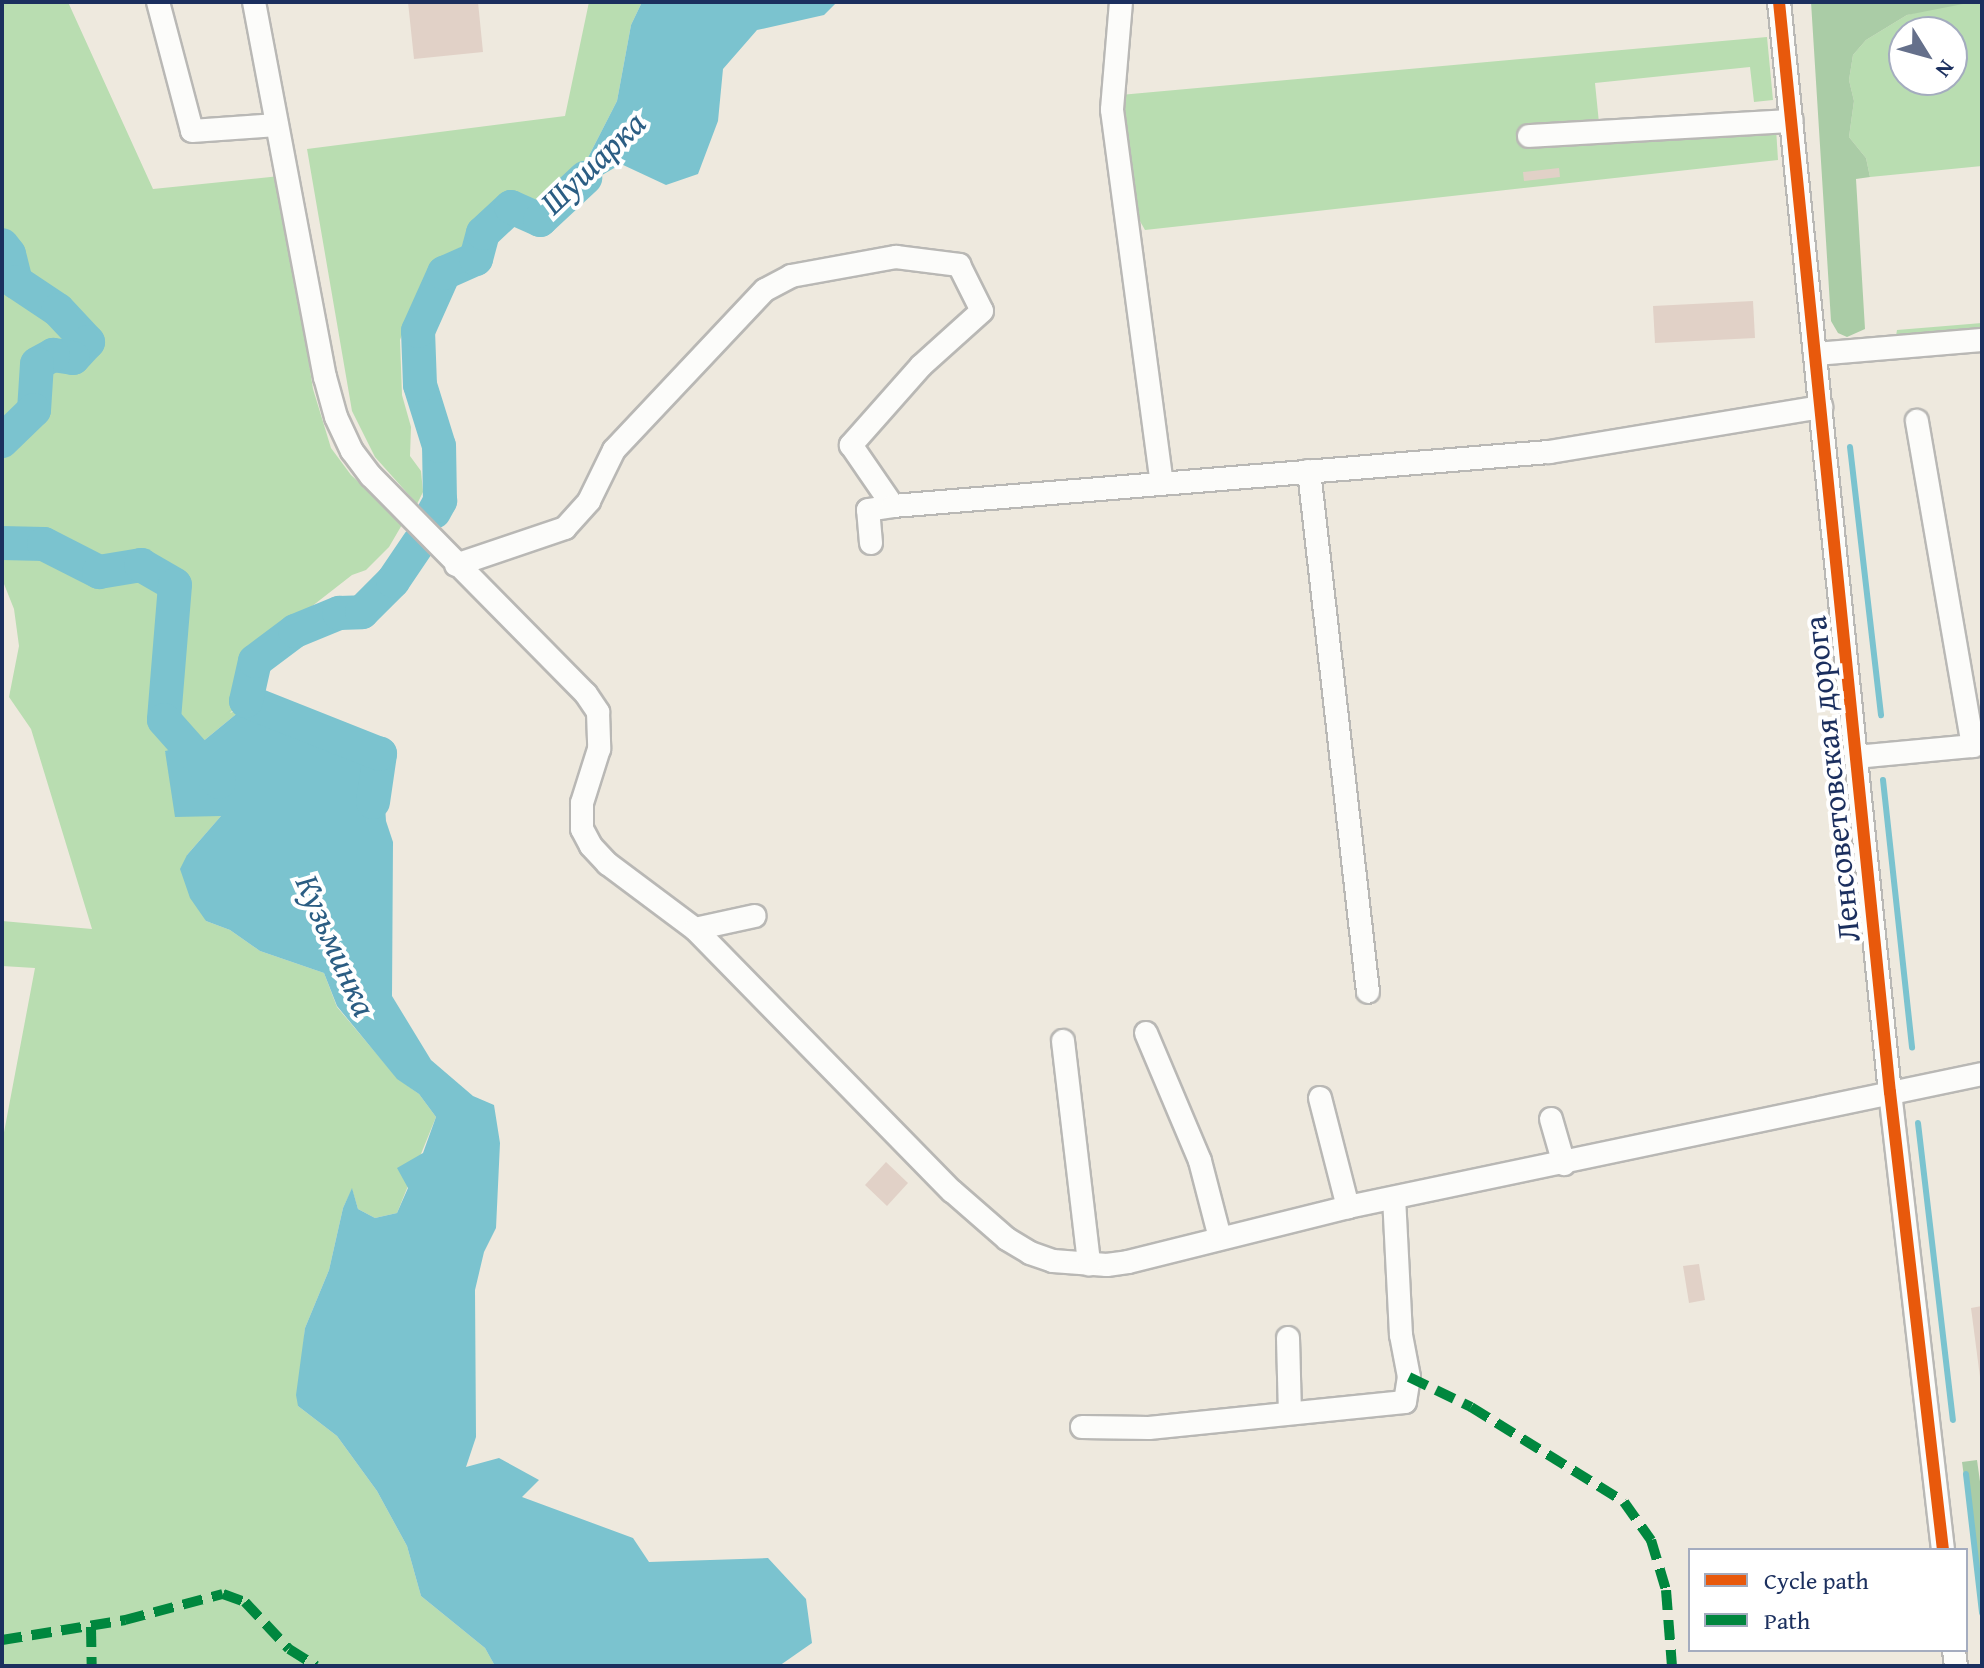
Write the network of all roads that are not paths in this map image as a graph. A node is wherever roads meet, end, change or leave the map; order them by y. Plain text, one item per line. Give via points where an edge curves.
1 (158, 2) edge
2 (254, 2) edge
3 (1121, 2) edge
4 (1779, 2) edge
5 (1792, 121) junction
6 (277, 125) junction
7 (1529, 136) dead end
8 (1982, 340) edge
9 (1815, 354) junction
10 (1821, 407) junction
11 (1917, 421) dead end
12 (1309, 471) junction
13 (1162, 483) junction
14 (893, 506) junction
15 (871, 543) dead end
16 (456, 565) junction
17 (1856, 757) junction
18 (755, 916) dead end
19 (695, 929) junction
20 (1368, 992) dead end
21 (1146, 1033) dead end
22 (1063, 1041) dead end
23 (1982, 1074) edge
24 (1890, 1092) junction
25 (1320, 1098) dead end
26 (1551, 1119) dead end
27 (1564, 1164) junction
28 (1394, 1199) junction
29 (1348, 1207) junction
30 (1220, 1238) junction
31 (1089, 1264) junction
32 (1288, 1338) dead end
33 (1290, 1412) junction
34 (1082, 1427) dead end
35 (1943, 1548) edge

1 - 6 street via 192,131
2 - 6 street
3 - 13 street via 1112,110
4 - 5 street, Ленсоветовская дорога
5 - 7 street
5 - 9 street, Ленсоветовская дорога
6 - 16 street via 336,417 371,476
8 - 9 street
9 - 10 street, Ленсоветовская дорога
10 - 12 street via 1549,452
10 - 17 street, Ленсоветовская дорога
11 - 17 street via 1973,746
12 - 13 street
12 - 20 street
13 - 14 street
14 - 15 street via 868,510
14 - 16 street via 851,445 921,366 982,311 959,265 896,257 791,276 765,290 614,450 589,501 565,528
16 - 19 street via 598,712 599,749 582,803 582,829 591,846
17 - 24 street, Ленсоветовская дорога
18 - 19 street
19 - 31 street via 982,1219 1030,1253
21 - 30 street via 1200,1161
22 - 31 street
23 - 24 street
24 - 27 street
24 - 35 street, Ленсоветовская дорога
25 - 29 street
26 - 27 street
27 - 28 street
28 - 29 street
28 - 33 street via 1401,1335 1409,1377 1405,1402
29 - 30 street
30 - 31 street via 1128,1262
32 - 33 street
33 - 34 street via 1149,1428

